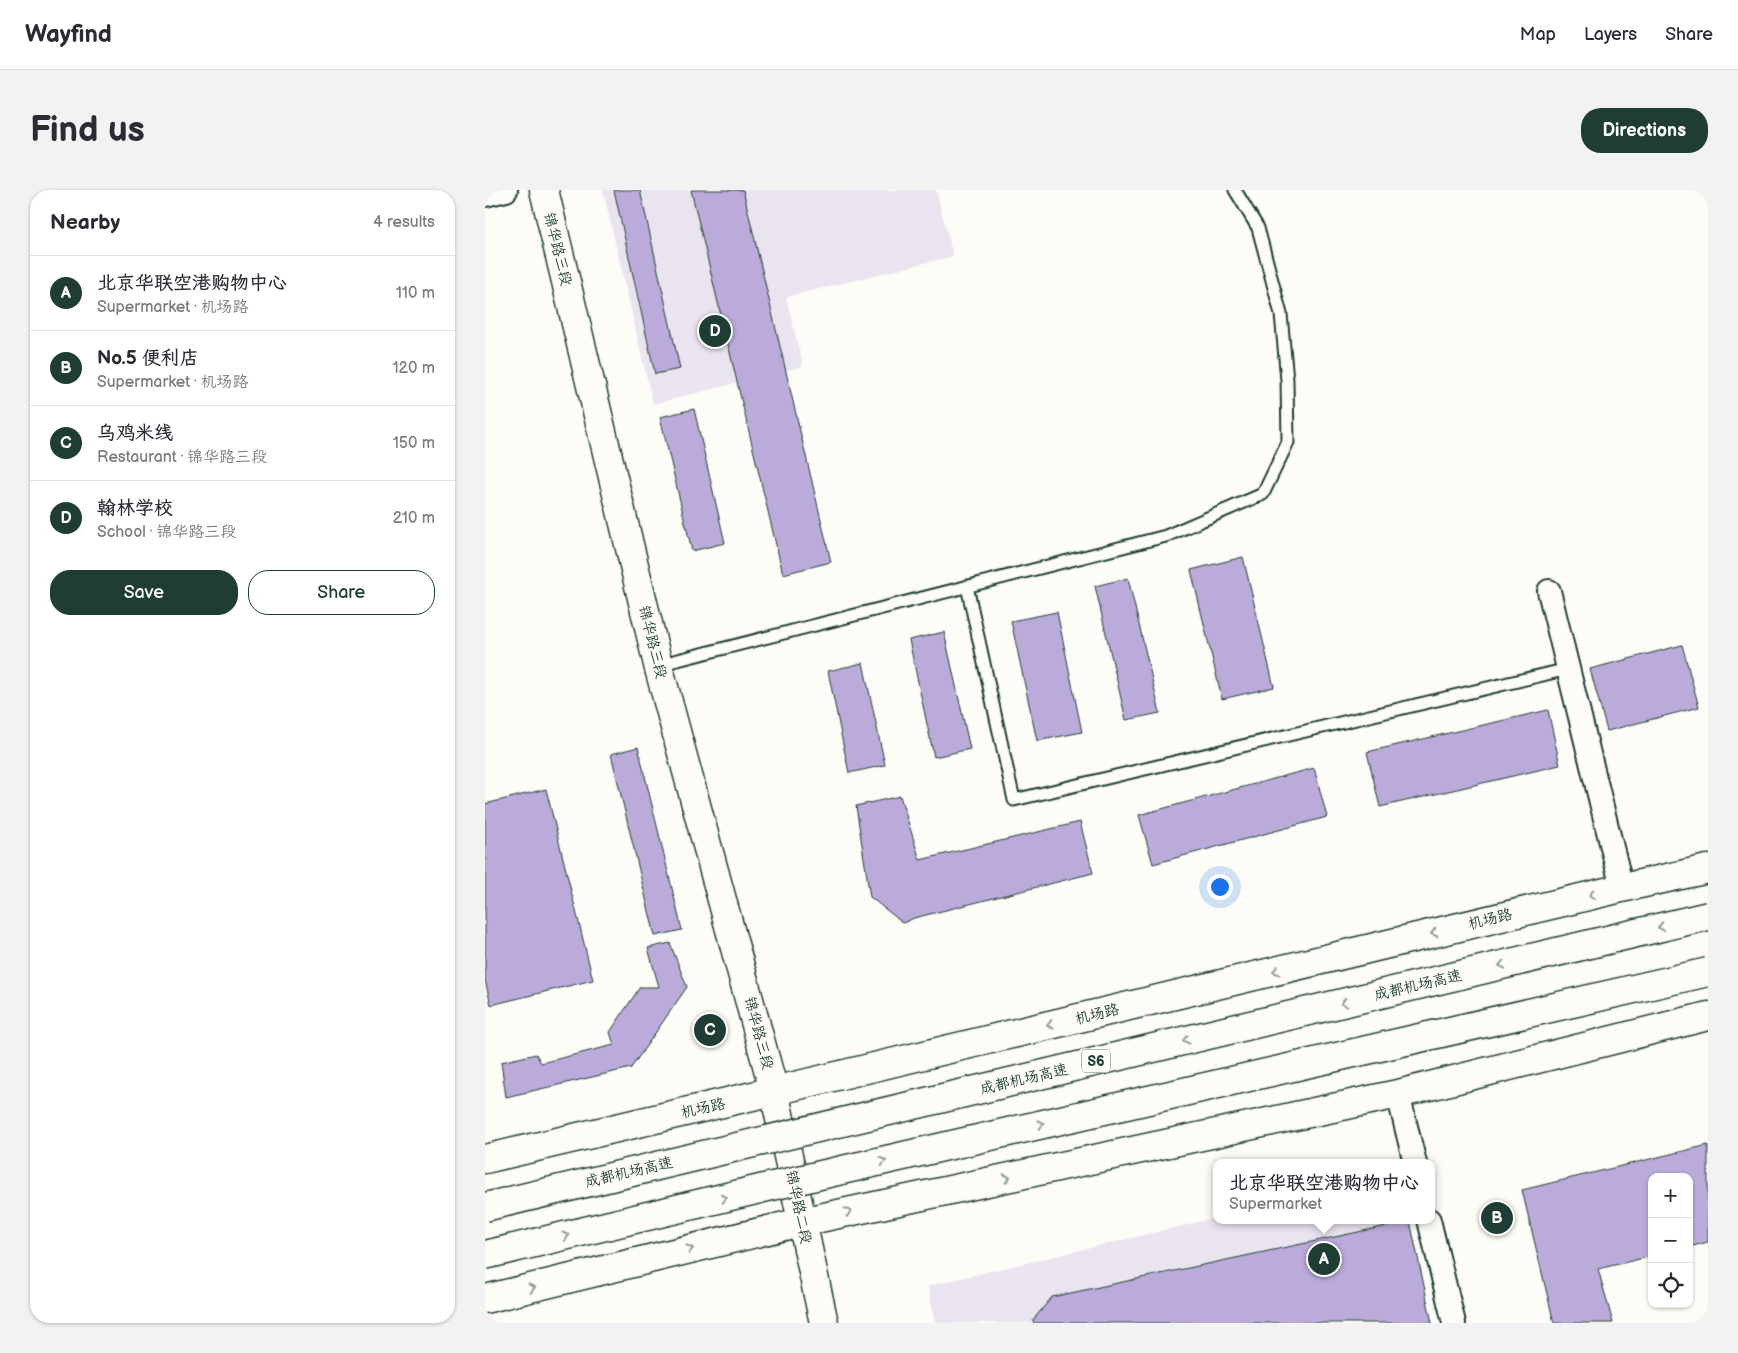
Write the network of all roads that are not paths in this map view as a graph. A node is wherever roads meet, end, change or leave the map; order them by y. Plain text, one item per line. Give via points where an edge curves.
1 (506, 190) edge
2 (544, 190) edge
3 (1235, 190) edge
4 (485, 195) edge
5 (967, 586) junction
6 (1549, 591) dead end
7 (658, 665) junction
8 (1568, 669) junction
9 (1708, 868) edge
10 (1621, 888) junction
11 (1708, 916) edge
12 (1708, 972) edge
13 (1708, 1016) edge
14 (775, 1091) junction
15 (1398, 1094) junction
16 (485, 1159) edge
17 (1414, 1159) edge
18 (485, 1207) edge
19 (801, 1222) junction
20 (1430, 1224) edge
21 (485, 1255) edge
22 (485, 1299) edge
23 (825, 1323) edge
24 (1454, 1323) edge

1 - 4 street
2 - 7 main road, 锦华路三段
3 - 5 lane via 1258,228 1281,314 1288,442 1263,494 1166,536
5 - 7 lane
5 - 8 lane via 1014,800
6 - 8 street
7 - 14 main road, 锦华路三段
8 - 10 street
9 - 10 main road, 机场路
10 -> 14 main road, 机场路
11 -> 18 main road, 成都机场高速 / S6, bridge
21 -> 12 main road, bridge
13 - 15 main road
14 - 16 main road, 机场路
14 - 19 main road, 锦华路二段
15 - 17 street
19 -> 15 main road
22 -> 19 main road
19 - 23 main road, 锦华路二段
20 - 24 street

